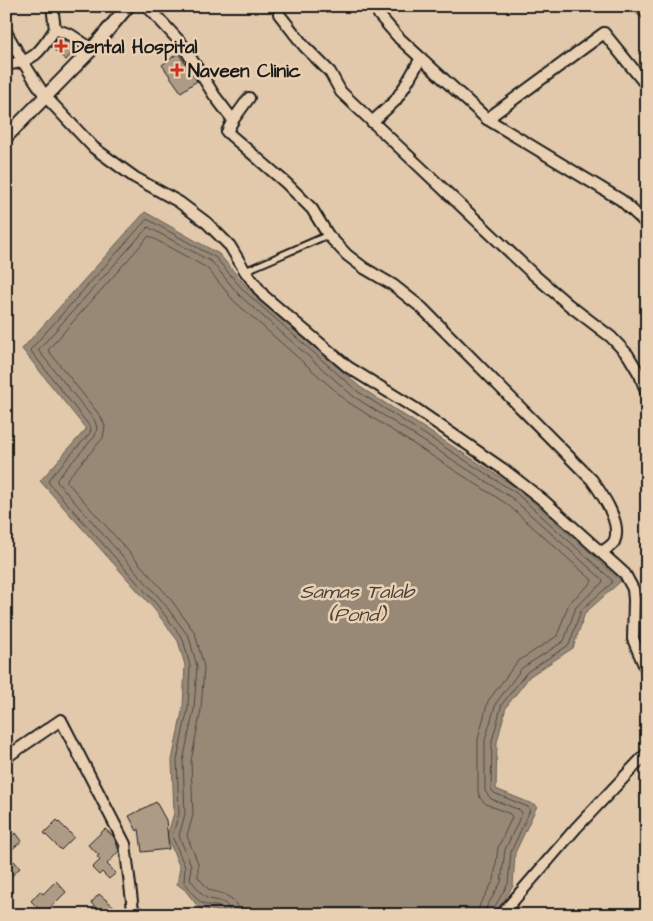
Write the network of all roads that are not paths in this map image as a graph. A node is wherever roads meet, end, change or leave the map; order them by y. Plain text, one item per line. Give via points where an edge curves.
1 (52, 6) edge
2 (128, 6) edge
3 (147, 6) edge
4 (279, 14) dead end
5 (379, 15) dead end
6 (55, 29) junction
7 (6, 32) edge
8 (92, 49) junction
9 (421, 58) junction
10 (23, 62) junction
11 (6, 64) edge
12 (647, 86) edge
13 (45, 96) junction
14 (249, 98) dead end
15 (487, 119) junction
16 (233, 120) junction
17 (372, 122) junction
18 (6, 138) edge
19 (647, 224) edge
20 (328, 235) junction
21 (245, 271) junction
22 (647, 394) edge
23 (602, 552) junction
24 (647, 672) edge
25 (6, 753) edge
26 (647, 753) edge
27 (141, 915) edge
28 (501, 915) edge

1 - 6 street
2 - 8 street
3 - 16 street via 182,44
4 - 17 street via 330,72 341,92
5 - 9 street
6 - 8 street
6 - 10 street via 40,52
7 - 10 street
8 - 13 street
9 - 15 street
9 - 17 street via 395,101
10 - 11 street
10 - 13 street
12 - 15 street via 604,33
13 - 18 street
13 - 21 street via 94,148 134,177 179,202 207,224 230,246
14 - 16 street
15 - 19 street via 621,200
16 - 20 street via 227,132 312,209
17 - 22 street via 533,274 610,337 628,355
20 - 21 lane
20 - 23 street via 347,255 422,308 592,480 606,501 616,534 613,543
21 - 23 street via 264,296 348,367 504,469
23 - 24 street via 625,574 633,588 632,639
25 - 27 street via 8,756 61,720 125,844 133,910
26 - 28 street via 576,828

